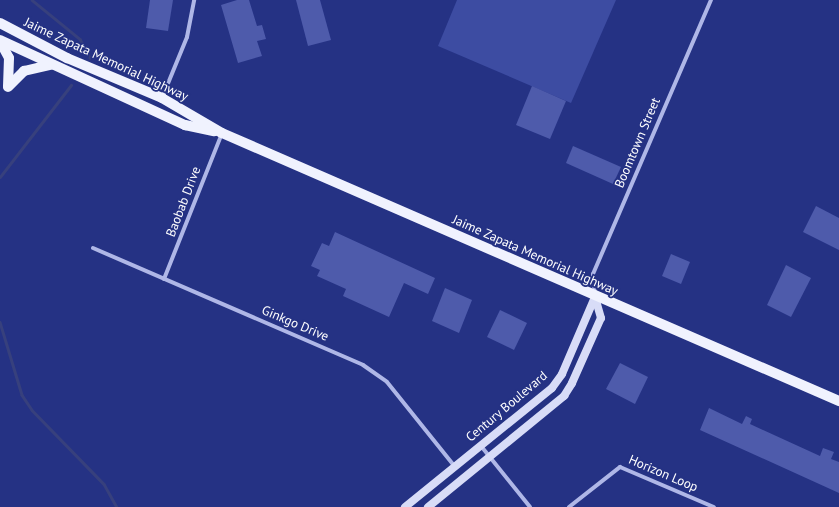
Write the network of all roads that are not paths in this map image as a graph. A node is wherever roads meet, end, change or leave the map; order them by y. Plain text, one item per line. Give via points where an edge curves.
1 (194, 0) edge
2 (711, 0) edge
3 (0, 24) edge
4 (0, 40) edge
5 (51, 65) junction
6 (94, 85) junction
7 (162, 98) junction
8 (222, 133) junction
9 (93, 248) dead end
10 (164, 279) junction
11 (595, 297) junction
12 (839, 401) edge
13 (481, 446) junction
14 (490, 457) junction
15 (455, 467) junction
16 (404, 507) edge
17 (428, 507) edge
18 (530, 507) edge
19 (569, 507) edge
20 (714, 507) edge

1 - 7 street via 187,37
2 - 11 street, Boomtown Street via 593,274
3 - 7 main road, Jaime Zapata Memorial Highway via 67,58
4 - 5 main road, Jaime Zapata Memorial Highway
4 - 5 main road via 9,58 8,87 24,71
5 - 6 main road, Jaime Zapata Memorial Highway
6 - 7 main road via 110,87 147,101
6 - 8 main road, Jaime Zapata Memorial Highway via 185,125
7 - 8 main road, Jaime Zapata Memorial Highway
8 - 10 street, Baobab Drive
8 - 11 main road, Jaime Zapata Memorial Highway
9 - 10 street, Ginkgo Drive
10 - 15 street, Ginkgo Drive via 363,365 387,382
11 - 12 main road, Jaime Zapata Memorial Highway
11 - 13 street, Century Boulevard via 562,374 552,388
11 - 14 street, Century Boulevard via 601,318 572,383 556,404
13 - 14 street
13 - 15 street, Century Boulevard
14 - 17 street, Century Boulevard
14 - 18 street
15 - 16 street, Century Boulevard
19 - 20 street, Horizon Loop via 620,467

